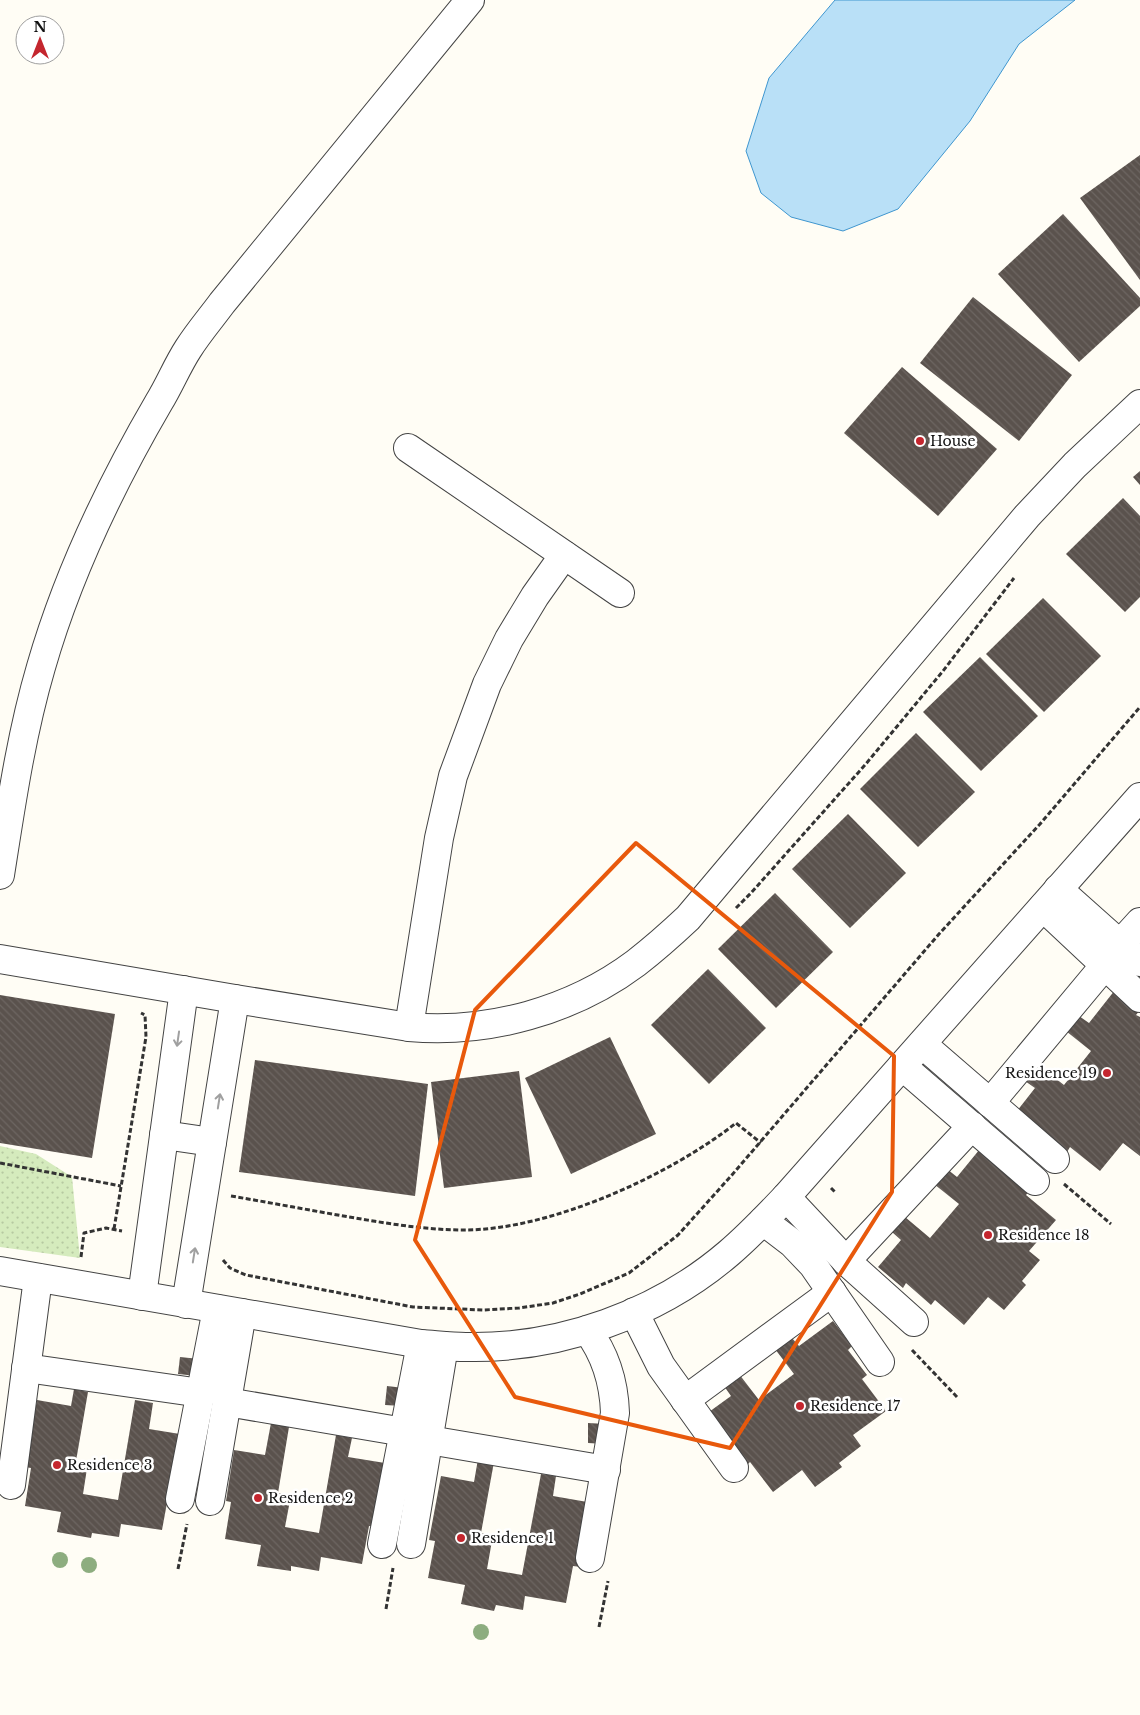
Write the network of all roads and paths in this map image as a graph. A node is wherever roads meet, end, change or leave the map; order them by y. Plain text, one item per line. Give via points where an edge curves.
1 (470, 0) edge
2 (1140, 404) edge
3 (408, 448) dead end
4 (564, 554) junction
5 (1020, 571) dead end
6 (620, 593) dead end
7 (1140, 707) edge
8 (1140, 797) edge
9 (0, 875) edge
10 (1051, 898) junction
11 (730, 914) dead end
12 (1140, 922) edge
13 (1112, 955) junction
14 (0, 958) edge
15 (1140, 962) edge
16 (184, 990) junction
17 (1140, 998) edge
18 (235, 999) junction
19 (138, 1011) dead end
20 (409, 1027) junction
21 (922, 1044) junction
22 (902, 1066) junction
23 (990, 1103) junction
24 (972, 1126) junction
25 (164, 1135) junction
26 (212, 1142) junction
27 (760, 1144) junction
28 (1056, 1159) dead end
29 (0, 1162) edge
30 (1035, 1181) dead end
31 (121, 1186) junction
32 (223, 1194) dead end
33 (786, 1197) junction
34 (763, 1221) junction
35 (114, 1229) junction
36 (130, 1233) dead end
37 (219, 1254) dead end
38 (80, 1258) dead end
39 (846, 1261) junction
40 (0, 1271) edge
41 (38, 1278) junction
42 (832, 1292) junction
43 (142, 1296) junction
44 (186, 1304) junction
45 (229, 1311) junction
46 (634, 1312) junction
47 (914, 1322) dead end
48 (587, 1330) junction
49 (433, 1345) junction
50 (880, 1362) dead end
51 (26, 1368) junction
52 (201, 1394) junction
53 (685, 1400) junction
54 (227, 1402) junction
55 (416, 1436) junction
56 (734, 1468) dead end
57 (606, 1470) junction
58 (11, 1485) dead end
59 (180, 1499) dead end
60 (210, 1502) dead end
61 (382, 1544) dead end
62 (411, 1544) dead end
63 (590, 1558) dead end

1 - 9 street via 222,303 188,349 131,450 80,556 44,658 14,782
2 - 20 street via 1074,465 1028,516 688,918 662,942 606,983 541,1012 472,1027
3 - 4 street
4 - 6 street
4 - 20 street via 509,639 487,684 452,776 438,838
5 - 11 path via 865,765
7 - 27 path via 1040,824 939,934
8 - 10 street
10 - 13 street
10 - 21 street
12 - 13 street
13 - 15 street
13 - 17 street
13 - 23 street
14 - 16 street
16 - 18 street
16 -> 25 street
18 - 20 street
26 -> 18 street
19 - 31 path via 145,1015 146,1037
21 - 22 street
21 - 23 street
22 - 24 street
22 - 33 street
23 - 28 street
24 - 30 street
24 - 39 street
25 - 26 street
25 - 43 street
44 -> 26 street
27 - 32 path via 736,1122 675,1163 576,1208 524,1224 466,1230 411,1228
27 - 37 path via 678,1235 629,1273 552,1303 484,1310 413,1307 246,1275 230,1268
29 - 31 path
31 - 35 path
33 - 34 street
33 - 39 street
34 - 42 street via 803,1253
34 - 46 street via 699,1276
35 - 36 path
35 - 38 path via 84,1233
39 - 47 street
40 - 41 street
41 - 43 street
41 - 51 street
42 - 50 street
42 - 53 street
43 - 44 street
44 - 45 street
45 - 49 street
45 - 52 street
45 - 54 street
46 - 48 street
46 - 53 street via 651,1348
48 - 49 street via 547,1340 499,1346
48 - 57 street via 602,1353 612,1381 613,1430
49 - 55 street
51 - 52 street
51 - 58 street
52 - 59 street
53 - 56 street
54 - 55 street
54 - 60 street
55 - 57 street
55 - 61 street
55 - 62 street
57 - 63 street

